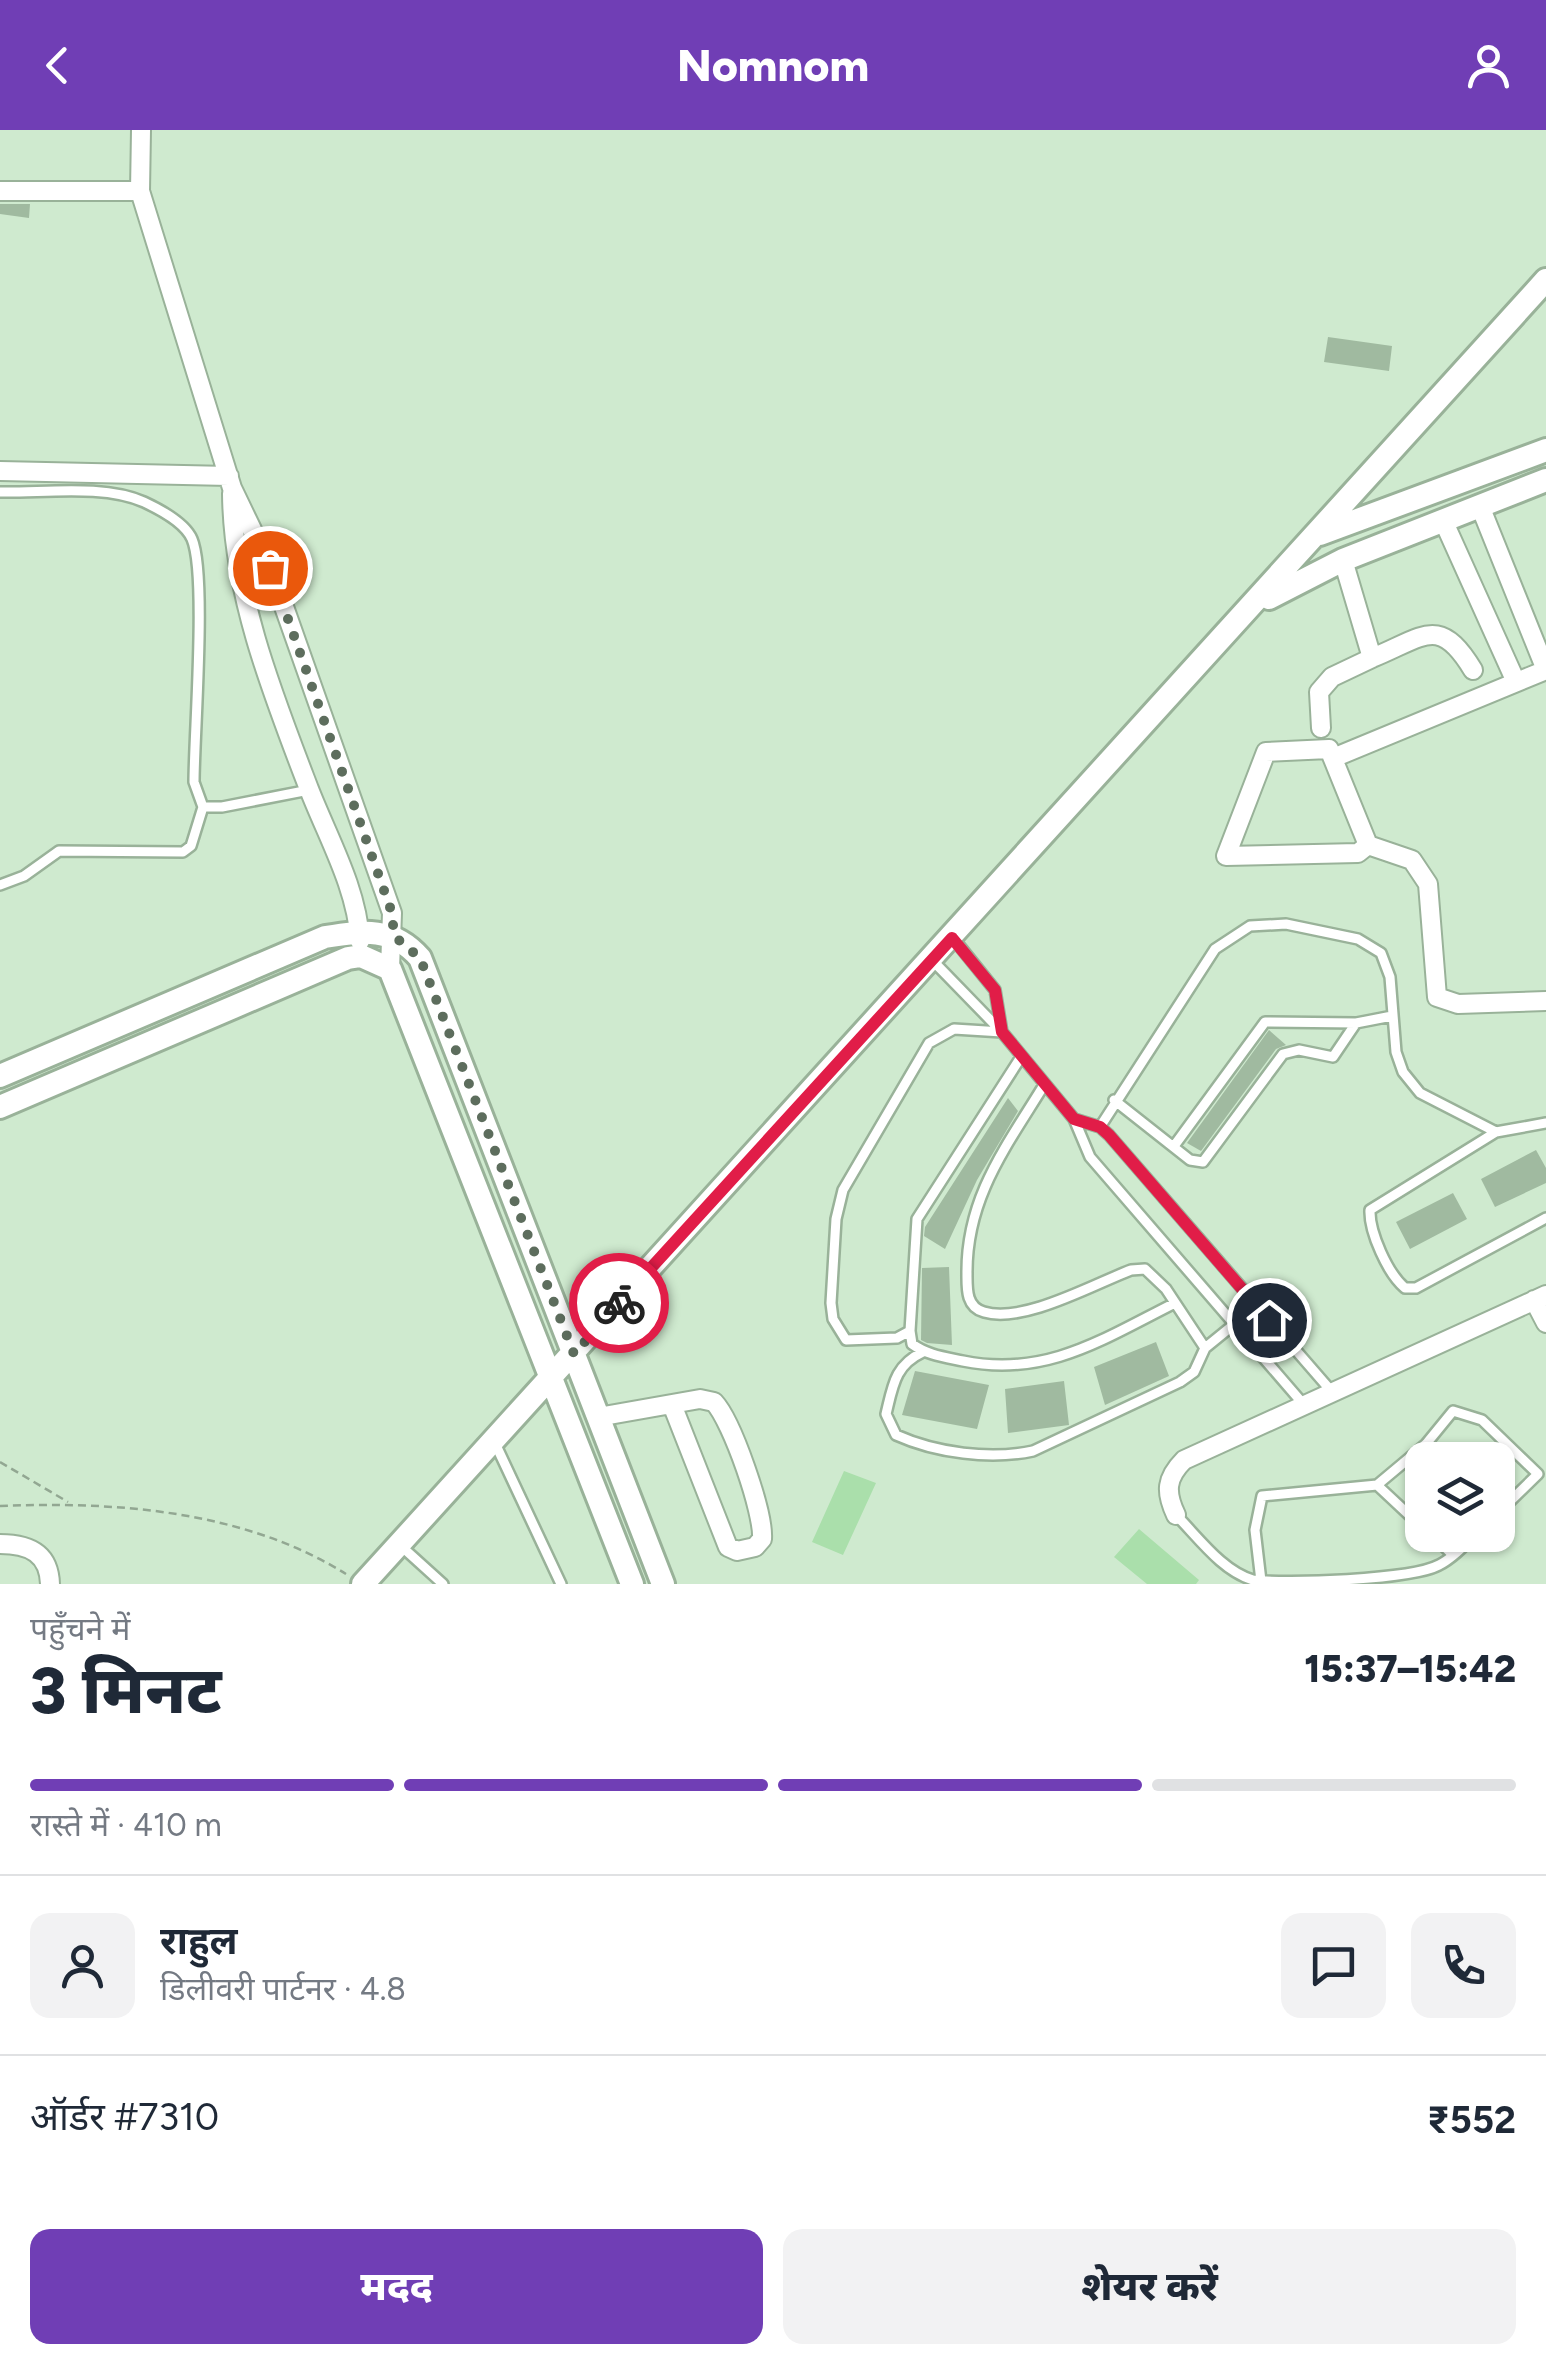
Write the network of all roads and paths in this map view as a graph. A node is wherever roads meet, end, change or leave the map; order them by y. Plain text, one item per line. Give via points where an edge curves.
1 (141, 130) edge
2 (140, 191) junction
3 (0, 192) edge
4 (1546, 280) edge
5 (1546, 450) edge
6 (0, 471) edge
7 (1546, 480) edge
8 (230, 482) junction
9 (0, 492) edge
10 (1480, 506) junction
11 (1443, 520) junction
12 (1317, 535) junction
13 (1343, 560) junction
14 (1252, 607) junction
15 (294, 636) junction
16 (260, 647) junction
17 (1372, 658) junction
18 (1472, 670) dead end
19 (1546, 670) edge
20 (1516, 682) junction
21 (1321, 728) dead end
22 (328, 736) junction
23 (295, 750) junction
24 (1333, 758) junction
25 (309, 790) junction
26 (204, 806) junction
27 (356, 820) junction
28 (325, 828) junction
29 (1368, 845) junction
30 (0, 886) edge
31 (360, 931) junction
32 (394, 936) junction
33 (952, 938) junction
34 (361, 956) junction
35 (933, 961) junction
36 (390, 969) junction
37 (1546, 1001) edge
38 (1392, 1016) junction
39 (1356, 1022) junction
40 (1002, 1032) junction
41 (1022, 1056) junction
42 (0, 1076) edge
43 (1044, 1085) junction
44 (1114, 1100) junction
45 (0, 1107) edge
46 (1074, 1119) junction
47 (1546, 1123) edge
48 (1100, 1127) junction
49 (1496, 1132) junction
50 (1174, 1146) junction
51 (1546, 1218) edge
52 (1540, 1298) edge
53 (1175, 1303) junction
54 (1256, 1304) junction
55 (1237, 1322) junction
56 (1546, 1323) edge
57 (910, 1331) junction
58 (1205, 1348) junction
59 (923, 1352) junction
60 (574, 1354) junction
61 (552, 1378) junction
62 (1333, 1393) junction
63 (673, 1407) junction
64 (1307, 1408) junction
65 (598, 1417) junction
66 (494, 1441) junction
67 (1428, 1442) edge
68 (1505, 1442) edge
69 (1515, 1452) edge
70 (0, 1462) edge
71 (1405, 1462) edge
72 (1377, 1485) junction
73 (1515, 1496) edge
74 (69, 1503) junction
75 (0, 1506) edge
76 (1405, 1511) edge
77 (1176, 1515) joint
78 (0, 1544) edge
79 (399, 1544) junction
80 (1450, 1552) edge
81 (1456, 1552) edge
82 (1453, 1555) junction
83 (1260, 1581) junction
84 (50, 1584) edge
85 (363, 1584) edge
86 (444, 1584) edge
87 (560, 1584) edge
88 (632, 1584) edge
89 (662, 1584) edge

1 - 2 street
2 - 3 street
2 - 8 street
4 - 12 street
5 - 12 street
6 - 8 street
7 - 10 street
8 - 15 street
8 - 16 street via 236,572
9 - 26 lane via 118,495 144,502 192,538 194,782
10 - 11 street
10 - 19 street
11 - 13 street
11 - 20 street
12 - 14 street
13 - 14 street
13 - 17 street
14 - 33 street
15 - 16 street
15 - 22 street
16 - 23 street
17 - 18 street via 1444,635 1455,640
17 - 21 street via 1332,677 1319,692
19 - 20 street
20 - 24 street
22 - 23 street
22 - 27 street
23 - 25 street
24 - 29 street
24 - 29 street via 1328,749 1266,752 1226,856 1358,853
25 - 26 lane
25 - 28 street
26 - 30 lane via 184,852 59,851
27 - 28 street
27 - 32 street via 392,913
28 - 31 street
29 - 37 street via 1412,860 1428,884 1437,996 1458,1004
31 - 32 street
31 - 34 street
31 - 42 street via 325,937
32 - 36 street
32 - 60 street via 420,958
33 - 35 street
33 - 40 lane via 995,990
34 - 36 street
34 - 45 street
35 - 40 lane
35 - 60 street
36 - 61 street
38 - 39 lane
38 - 44 lane via 1382,953 1358,939 1286,924 1250,926 1215,949
38 - 49 lane via 1403,1072 1420,1093
39 - 50 lane via 1266,1022
39 - 50 lane via 1333,1057 1283,1054 1203,1162
40 - 41 lane
40 - 57 lane via 954,1028 929,1043 843,1190 832,1303 838,1332 846,1340 897,1338
41 - 43 lane
41 - 57 lane via 917,1220
43 - 46 lane
43 - 53 lane via 994,1166 968,1226 973,1305 1015,1312 1145,1269
44 - 48 lane
44 - 50 lane
46 - 48 lane
46 - 55 lane via 1090,1157
47 - 49 lane
48 - 54 lane
49 - 51 lane via 1370,1210 1396,1281 1405,1288 1428,1283
52 - 56 street
52 - 62 street
53 - 58 lane
53 - 59 lane via 1029,1366 990,1366
54 - 55 street
54 - 62 lane
55 - 58 lane
55 - 64 lane
57 - 59 lane via 912,1344
58 - 59 lane via 1194,1372 1180,1382 1032,1451 988,1456 908,1441 888,1425 896,1372
60 - 61 street
60 - 65 street
61 - 66 street
61 - 88 street
62 - 64 street
63 - 63 street via 700,1399 722,1410 760,1520 762,1540 755,1546 728,1546
63 - 65 street
64 - 77 street via 1184,1460 1171,1474 1167,1496
65 - 89 street
66 - 79 street
66 - 87 lane
67 - 68 lane via 1453,1410 1482,1420
69 - 73 lane via 1538,1474
70 - 74 path
71 - 72 lane
72 - 76 lane
72 - 83 lane via 1262,1496 1255,1530
74 - 75 path
74 - 85 path via 172,1513 253,1532 306,1549
77 - 83 lane via 1228,1567
78 - 84 street via 44,1556
79 - 85 street
79 - 86 lane
80 - 82 lane
81 - 82 lane
82 - 83 lane via 1410,1575

